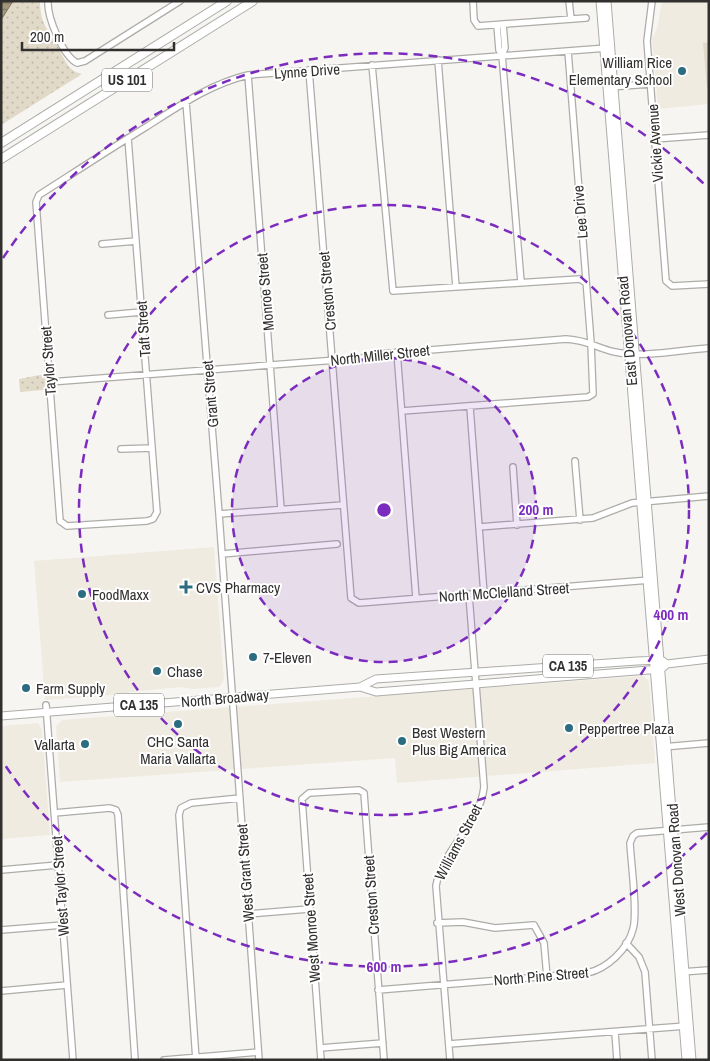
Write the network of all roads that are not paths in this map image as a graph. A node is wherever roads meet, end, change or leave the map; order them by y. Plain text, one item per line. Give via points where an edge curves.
1 (48, 1) edge
2 (180, 1) edge
3 (227, 1) edge
4 (253, 1) edge
5 (473, 1) edge
6 (569, 1) edge
7 (600, 1) edge
8 (607, 1) edge
9 (652, 1) edge
10 (586, 18) dead end
11 (571, 19) junction
12 (500, 24) junction
13 (608, 48) junction
14 (568, 51) junction
15 (502, 55) junction
16 (438, 60) junction
17 (372, 65) junction
18 (309, 70) junction
19 (248, 75) junction
20 (650, 84) junction
21 (611, 87) junction
22 (186, 102) junction
23 (709, 135) edge
24 (128, 138) junction
25 (654, 139) junction
26 (1, 143) edge
27 (1, 159) edge
28 (37, 198) joint
29 (136, 241) junction
30 (102, 244) dead end
31 (520, 282) junction
32 (586, 283) junction
33 (709, 284) edge
34 (456, 288) junction
35 (141, 312) junction
36 (108, 315) dead end
37 (591, 343) junction
38 (709, 348) edge
39 (397, 352) junction
40 (633, 353) junction
41 (333, 361) junction
42 (271, 365) junction
43 (208, 369) junction
44 (146, 374) junction
45 (50, 382) junction
46 (470, 407) junction
47 (402, 411) junction
48 (152, 448) junction
49 (121, 449) dead end
50 (575, 461) dead end
51 (513, 467) dead end
52 (709, 496) edge
53 (644, 502) junction
54 (344, 505) junction
55 (281, 509) junction
56 (220, 514) junction
57 (153, 519) joint
58 (580, 520) junction
59 (517, 525) junction
60 (479, 527) junction
61 (337, 544) dead end
62 (222, 554) junction
63 (651, 580) junction
64 (484, 594) junction
65 (469, 595) junction
66 (416, 598) junction
67 (354, 601) joint
68 (709, 659) edge
69 (659, 664) junction
70 (475, 672) junction
71 (476, 683) junction
72 (231, 686) joint
73 (360, 687) junction
74 (232, 698) junction
75 (46, 708) junction
76 (1, 716) edge
77 (709, 743) edge
78 (664, 747) junction
79 (362, 791) joint
80 (240, 798) junction
81 (54, 813) junction
82 (709, 827) edge
83 (671, 830) junction
84 (58, 865) junction
85 (1, 870) edge
86 (309, 909) junction
87 (248, 914) junction
88 (437, 923) junction
89 (63, 925) junction
90 (1, 930) edge
91 (626, 943) junction
92 (709, 970) edge
93 (682, 972) junction
94 (547, 976) junction
95 (67, 985) junction
96 (443, 985) junction
97 (378, 990) junction
98 (1, 991) edge
99 (686, 1026) junction
100 (649, 1029) junction
101 (615, 1032) junction
102 (383, 1043) junction
103 (449, 1044) junction
104 (320, 1048) junction
105 (258, 1052) junction
106 (196, 1058) edge
107 (73, 1060) edge
108 (135, 1060) edge
109 (164, 1060) edge
110 (259, 1060) edge
111 (321, 1060) edge
112 (384, 1060) edge
113 (450, 1060) edge
114 (617, 1060) edge
115 (652, 1060) edge
116 (686, 1060) edge
117 (692, 1060) edge

1 - 2 street via 52,25 66,50 78,63
3 - 26 highway, US 101
4 - 27 highway, US 101
5 - 12 street via 476,24
6 - 11 street
7 - 13 main road, East Donovan Road
8 - 13 main road, East Donovan Road
9 - 20 street, Vickie Avenue via 647,40
10 - 11 street
11 - 12 street
12 - 15 street via 499,50
13 - 14 street, Lynne Drive
13 - 21 main road, East Donovan Road
14 - 15 street, Lynne Drive
14 - 32 street, Lee Drive
15 - 16 street, Lynne Drive
15 - 31 street
16 - 17 street, Lynne Drive
16 - 34 street
17 - 18 street, Lynne Drive
17 - 34 street via 393,291
18 - 19 street, Lynne Drive
18 - 41 street, Creston Street
19 - 22 street, Lynne Drive via 213,86
19 - 42 street, Monroe Street
20 - 21 street
20 - 25 street, Vickie Avenue
21 - 40 main road, East Donovan Road
22 - 24 street, Lynne Drive
22 - 43 street, Grant Street
23 - 25 street
24 - 28 street, Lynne Drive
24 - 29 street, Taft Street
25 - 33 street, Vickie Avenue via 668,284
28 - 45 street, Taylor Street
29 - 30 street
29 - 35 street, Taft Street
31 - 32 street via 580,279
31 - 34 street
32 - 37 street, Lee Drive
35 - 36 street
35 - 44 street, Taft Street
37 - 39 street, North Miller Street via 566,339
37 - 40 street, North Miller Street via 614,352
37 - 46 street, Lee Drive via 593,394 588,397
38 - 40 street, North Miller Street
39 - 41 street, North Miller Street
39 - 47 street
40 - 53 main road, East Donovan Road
41 - 42 street, North Miller Street
41 - 54 street, Creston Street
42 - 43 street, North Miller Street
42 - 55 street, Monroe Street
43 - 44 street, North Miller Street
43 - 56 street, Grant Street
44 - 45 street, North Miller Street
44 - 48 street, Taft Street
45 - 57 street, Taylor Street via 62,524
46 - 47 street
46 - 60 street
47 - 66 street
48 - 49 street
48 - 57 street, Taft Street via 157,512
50 - 58 street
51 - 59 street
52 - 53 street
53 - 58 street via 632,502
53 - 63 main road, East Donovan Road
54 - 55 street
54 - 67 street, Creston Street via 350,596
55 - 56 street
56 - 62 street, Grant Street
58 - 59 street
59 - 60 street
60 - 64 street
61 - 62 street
62 - 72 street, Grant Street
63 - 64 street, North McClelland Street
63 - 69 main road, East Donovan Road
64 - 65 street, North McClelland Street
65 - 66 street, North McClelland Street
65 - 70 street, Williams Street
66 - 67 street, North McClelland Street
68 - 69 main road, North Broadway / CA 135
69 - 70 main road, North Broadway / CA 135
69 - 71 main road, North Broadway / CA 135
69 - 78 main road, West Donovan Road
70 - 71 street, Williams Street
70 - 73 main road, North Broadway / CA 135 via 376,679
71 - 73 main road, North Broadway / CA 135 via 376,692
71 - 88 street, Williams Street via 483,791 476,812 437,877
72 - 74 street, West Grant Street
73 - 74 main road, North Broadway / CA 135
74 - 75 main road, North Broadway / CA 135
74 - 80 street, West Grant Street
75 - 76 main road, North Broadway / CA 135
75 - 81 street, West Taylor Street
77 - 78 street
78 - 83 main road, West Donovan Road
79 - 86 street, West Monroe Street via 308,793 303,796
79 - 97 street, Creston Street
80 - 87 street, West Grant Street
80 - 106 street via 191,802 181,808 179,816
81 - 84 street, West Taylor Street
81 - 108 street via 110,808 118,815
82 - 83 street, North Pine Street
83 - 91 street, North Pine Street via 637,833 631,838 635,923
83 - 93 main road, West Donovan Road
84 - 85 street
84 - 89 street, West Taylor Street
86 - 87 street
86 - 104 street, West Monroe Street
87 - 105 street, West Grant Street
88 - 94 street via 463,922 495,928 534,925 544,942
88 - 96 street, Williams Street
89 - 90 street
89 - 95 street, West Taylor Street
91 - 94 street, North Pine Street via 601,969
91 - 100 street via 642,964
92 - 93 street
93 - 99 main road, West Donovan Road
94 - 96 street, North Pine Street
95 - 98 street
95 - 107 street, West Taylor Street
96 - 97 street, North Pine Street
96 - 103 street, Williams Street
97 - 102 street, Creston Street
99 - 100 street
99 - 116 main road, West Donovan Road
99 - 117 main road, West Donovan Road
100 - 101 street
100 - 115 street
101 - 103 street
101 - 114 street
102 - 104 street
102 - 112 street, Creston Street
103 - 113 street, Williams Street
104 - 111 street, West Monroe Street
105 - 106 street
105 - 110 street, West Grant Street
106 - 109 street

